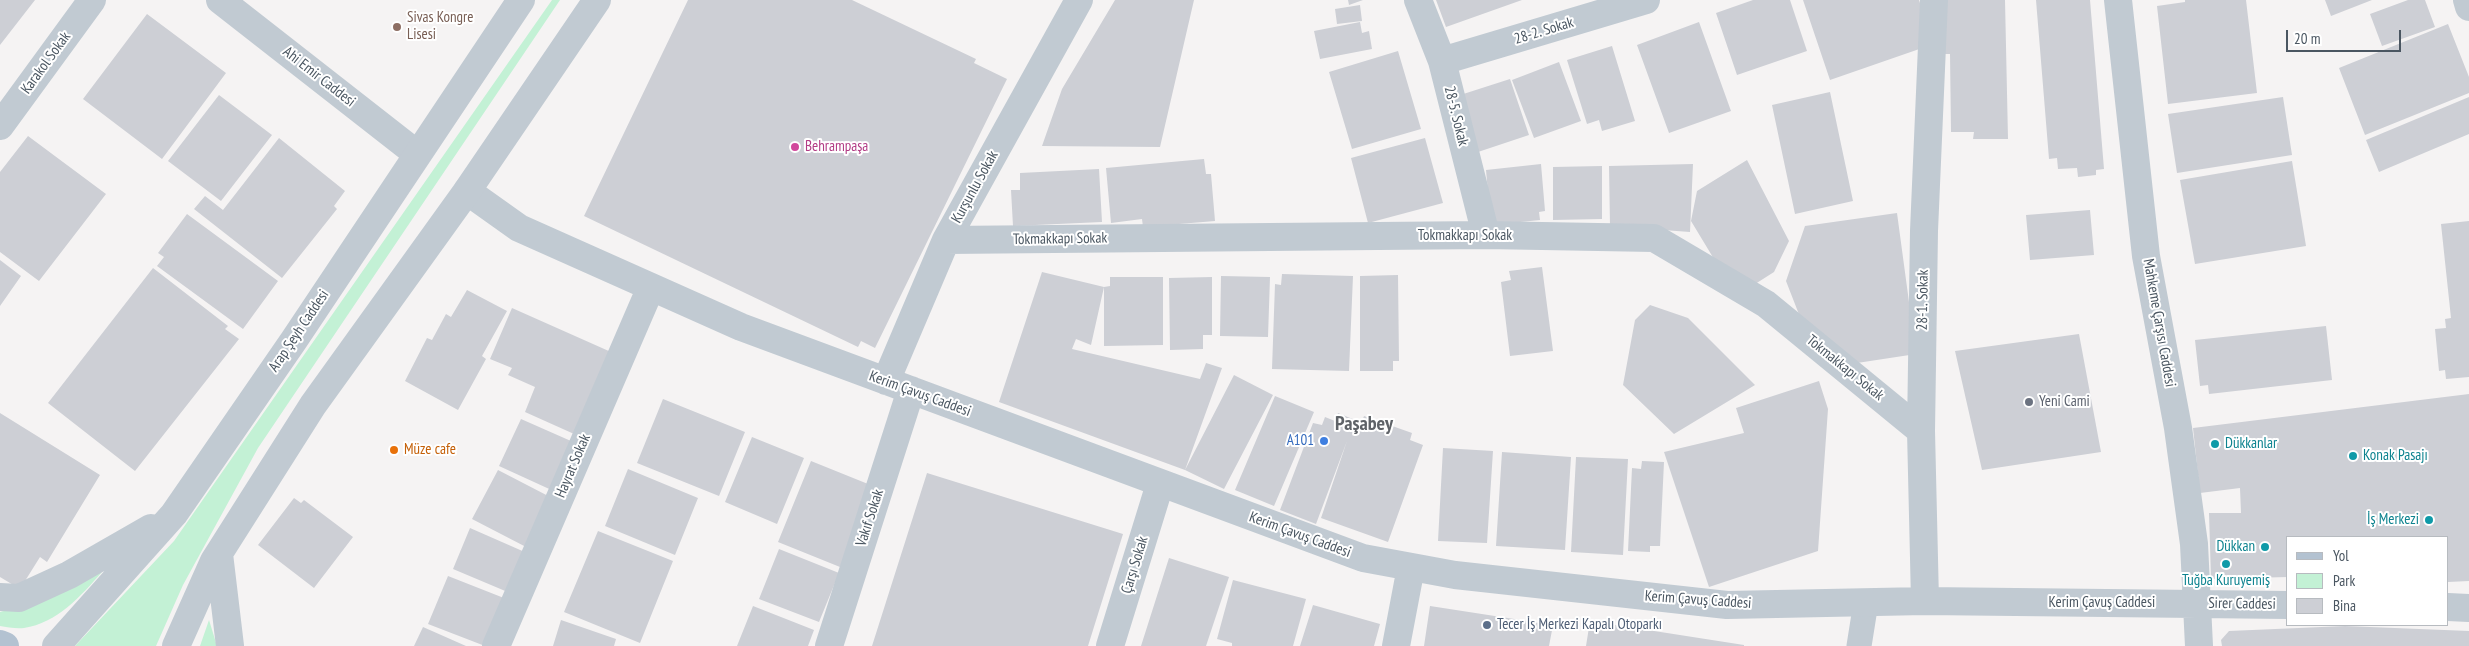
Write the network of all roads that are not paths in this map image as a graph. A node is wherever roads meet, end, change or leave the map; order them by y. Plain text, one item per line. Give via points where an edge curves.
1 (92, 0) edge
2 (220, 0) edge
3 (521, 0) edge
4 (597, 0) edge
5 (1080, 0) edge
6 (1418, 0) edge
7 (1646, 0) edge
8 (1934, 0) edge
9 (2118, 0) edge
10 (2467, 0) edge
11 (2469, 7) edge
12 (1442, 62) junction
13 (0, 126) edge
14 (417, 154) junction
15 (467, 191) junction
16 (1486, 235) junction
17 (946, 240) junction
18 (651, 287) junction
19 (898, 386) junction
20 (1922, 431) junction
21 (1160, 484) junction
22 (174, 514) junction
23 (219, 554) junction
24 (1411, 567) junction
25 (0, 597) edge
26 (1925, 601) junction
27 (1866, 602) junction
28 (2196, 603) junction
29 (2286, 605) edge
30 (2449, 607) edge
31 (2469, 608) edge
32 (0, 644) edge
33 (5, 646) edge
34 (56, 646) edge
35 (176, 646) edge
36 (230, 646) edge
37 (496, 646) edge
38 (829, 646) edge
39 (1110, 646) edge
40 (1396, 646) edge
41 (1859, 646) edge
42 (2199, 646) edge

1 - 13 street, Karakol Sokak
2 - 14 street, Ahi Emir Caddesi
3 - 14 street, Arap Şeyh Caddesi
4 - 15 street
5 - 17 street, Kurşunlu Sokak
6 - 12 street, 28-5. Sokak
7 - 12 street, 28-2. Sokak
8 - 20 street, 28-1. Sokak via 1924,231
9 - 28 street, Mahkeme Çarşısı Caddesi via 2146,256 2178,428 2194,544
10 - 11 street
12 - 16 street, 28-5. Sokak
14 - 22 street, Arap Şeyh Caddesi
15 - 18 street, Kerim Çavuş Caddesi via 519,228
15 - 23 street via 313,405
16 - 17 street, Tokmakkapı Sokak
16 - 20 street, Tokmakkapı Sokak via 1654,238 1766,304
17 - 19 street, Kurşunlu Sokak
18 - 19 street, Kerim Çavuş Caddesi via 741,327
18 - 37 street, Hayrat Sokak
19 - 21 street, Kerim Çavuş Caddesi
19 - 38 street, Vakıf Sokak
20 - 26 street, 28-1. Sokak
21 - 24 street, Kerim Çavuş Caddesi via 1363,558
21 - 39 street, Çarşı Sokak
22 - 25 street via 69,575 19,598
22 - 34 street, Arap Şeyh Caddesi
23 - 35 street
23 - 36 street
24 - 27 street, Kerim Çavuş Caddesi via 1455,575 1727,605
24 - 40 street
26 - 27 street, Kerim Çavuş Caddesi
26 - 28 street, Kerim Çavuş Caddesi
27 - 41 street
28 - 29 street, Sirer Caddesi
28 - 42 street, Mahkeme Çarşısı Caddesi
30 - 31 street
32 - 33 main road

